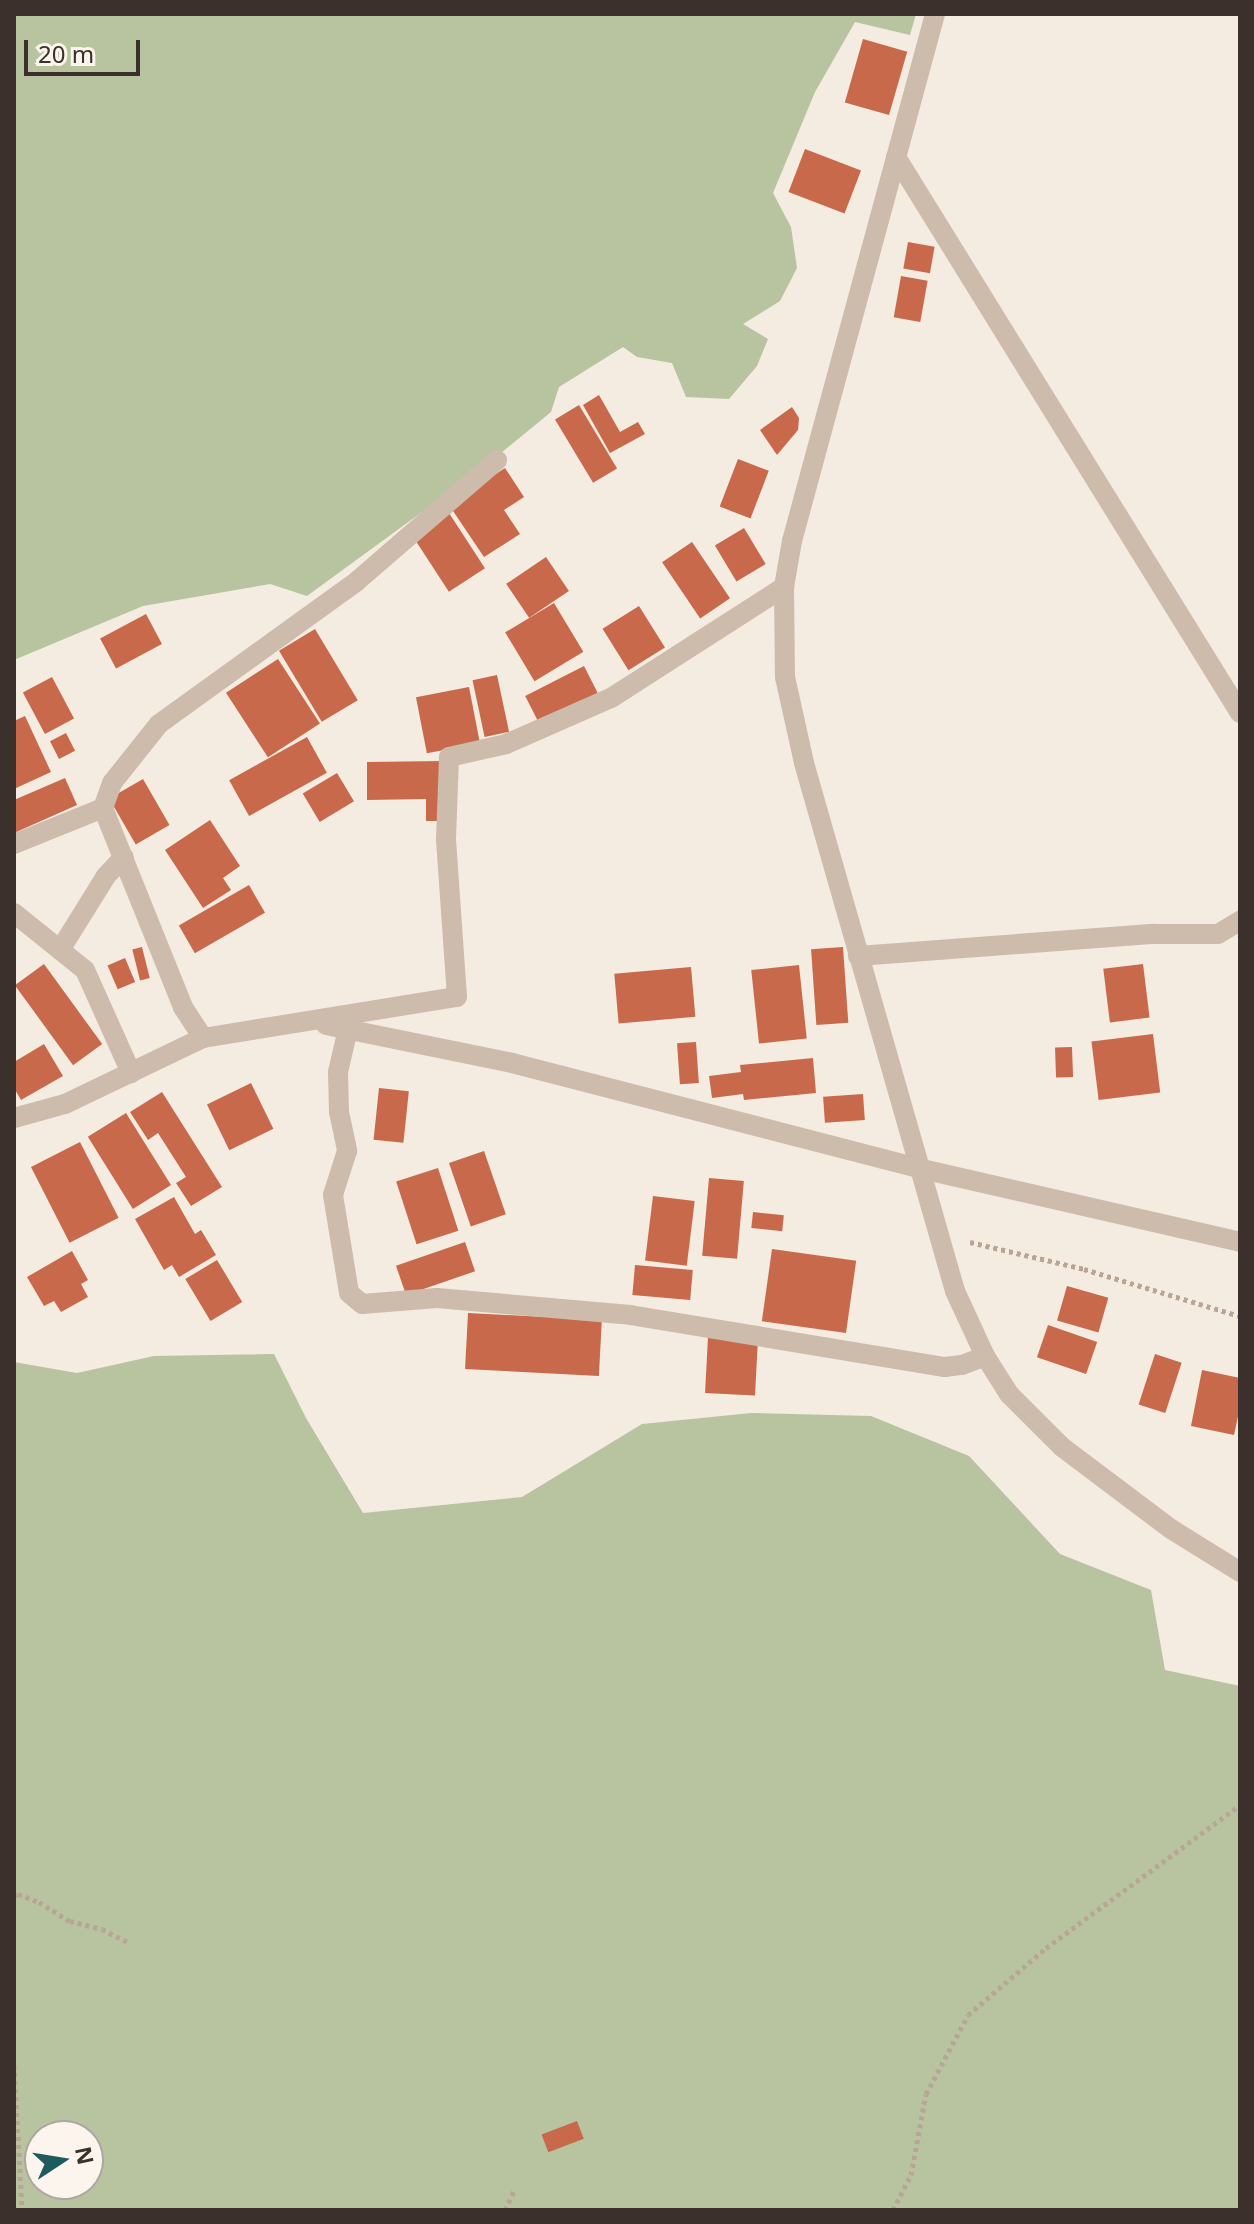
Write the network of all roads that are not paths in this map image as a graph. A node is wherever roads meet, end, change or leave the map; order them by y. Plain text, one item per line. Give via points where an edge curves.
1 (935, 14) edge
2 (896, 157) junction
3 (497, 460) dead end
4 (784, 587) junction
5 (1240, 713) edge
6 (103, 808) junction
7 (14, 844) edge
8 (124, 857) junction
9 (14, 913) edge
10 (1240, 921) edge
11 (60, 950) junction
12 (858, 956) junction
13 (312, 1022) junction
14 (348, 1029) junction
15 (203, 1038) junction
16 (131, 1073) junction
17 (14, 1118) edge
18 (922, 1169) junction
19 (1240, 1242) edge
20 (985, 1356) junction
21 (1240, 1572) edge

1 - 2 street
2 - 4 street
2 - 5 street
3 - 6 street via 357,581 159,724 112,783
4 - 12 street via 785,677
4 - 13 street via 611,698 506,744 449,757 446,839 457,997
6 - 7 street
6 - 8 street
8 - 11 street via 106,876
8 - 15 street via 178,994
9 - 11 street
10 - 12 street via 1218,934
11 - 16 street via 85,970
12 - 18 street
13 - 14 street
13 - 15 street
14 - 18 street via 512,1063
14 - 20 street via 338,1072 347,1151 333,1195 349,1293 362,1304 437,1298 630,1315 945,1367
15 - 16 street
16 - 17 street via 65,1104
18 - 19 street
18 - 20 street via 955,1291
20 - 21 street via 1009,1394 1062,1447 1171,1529

